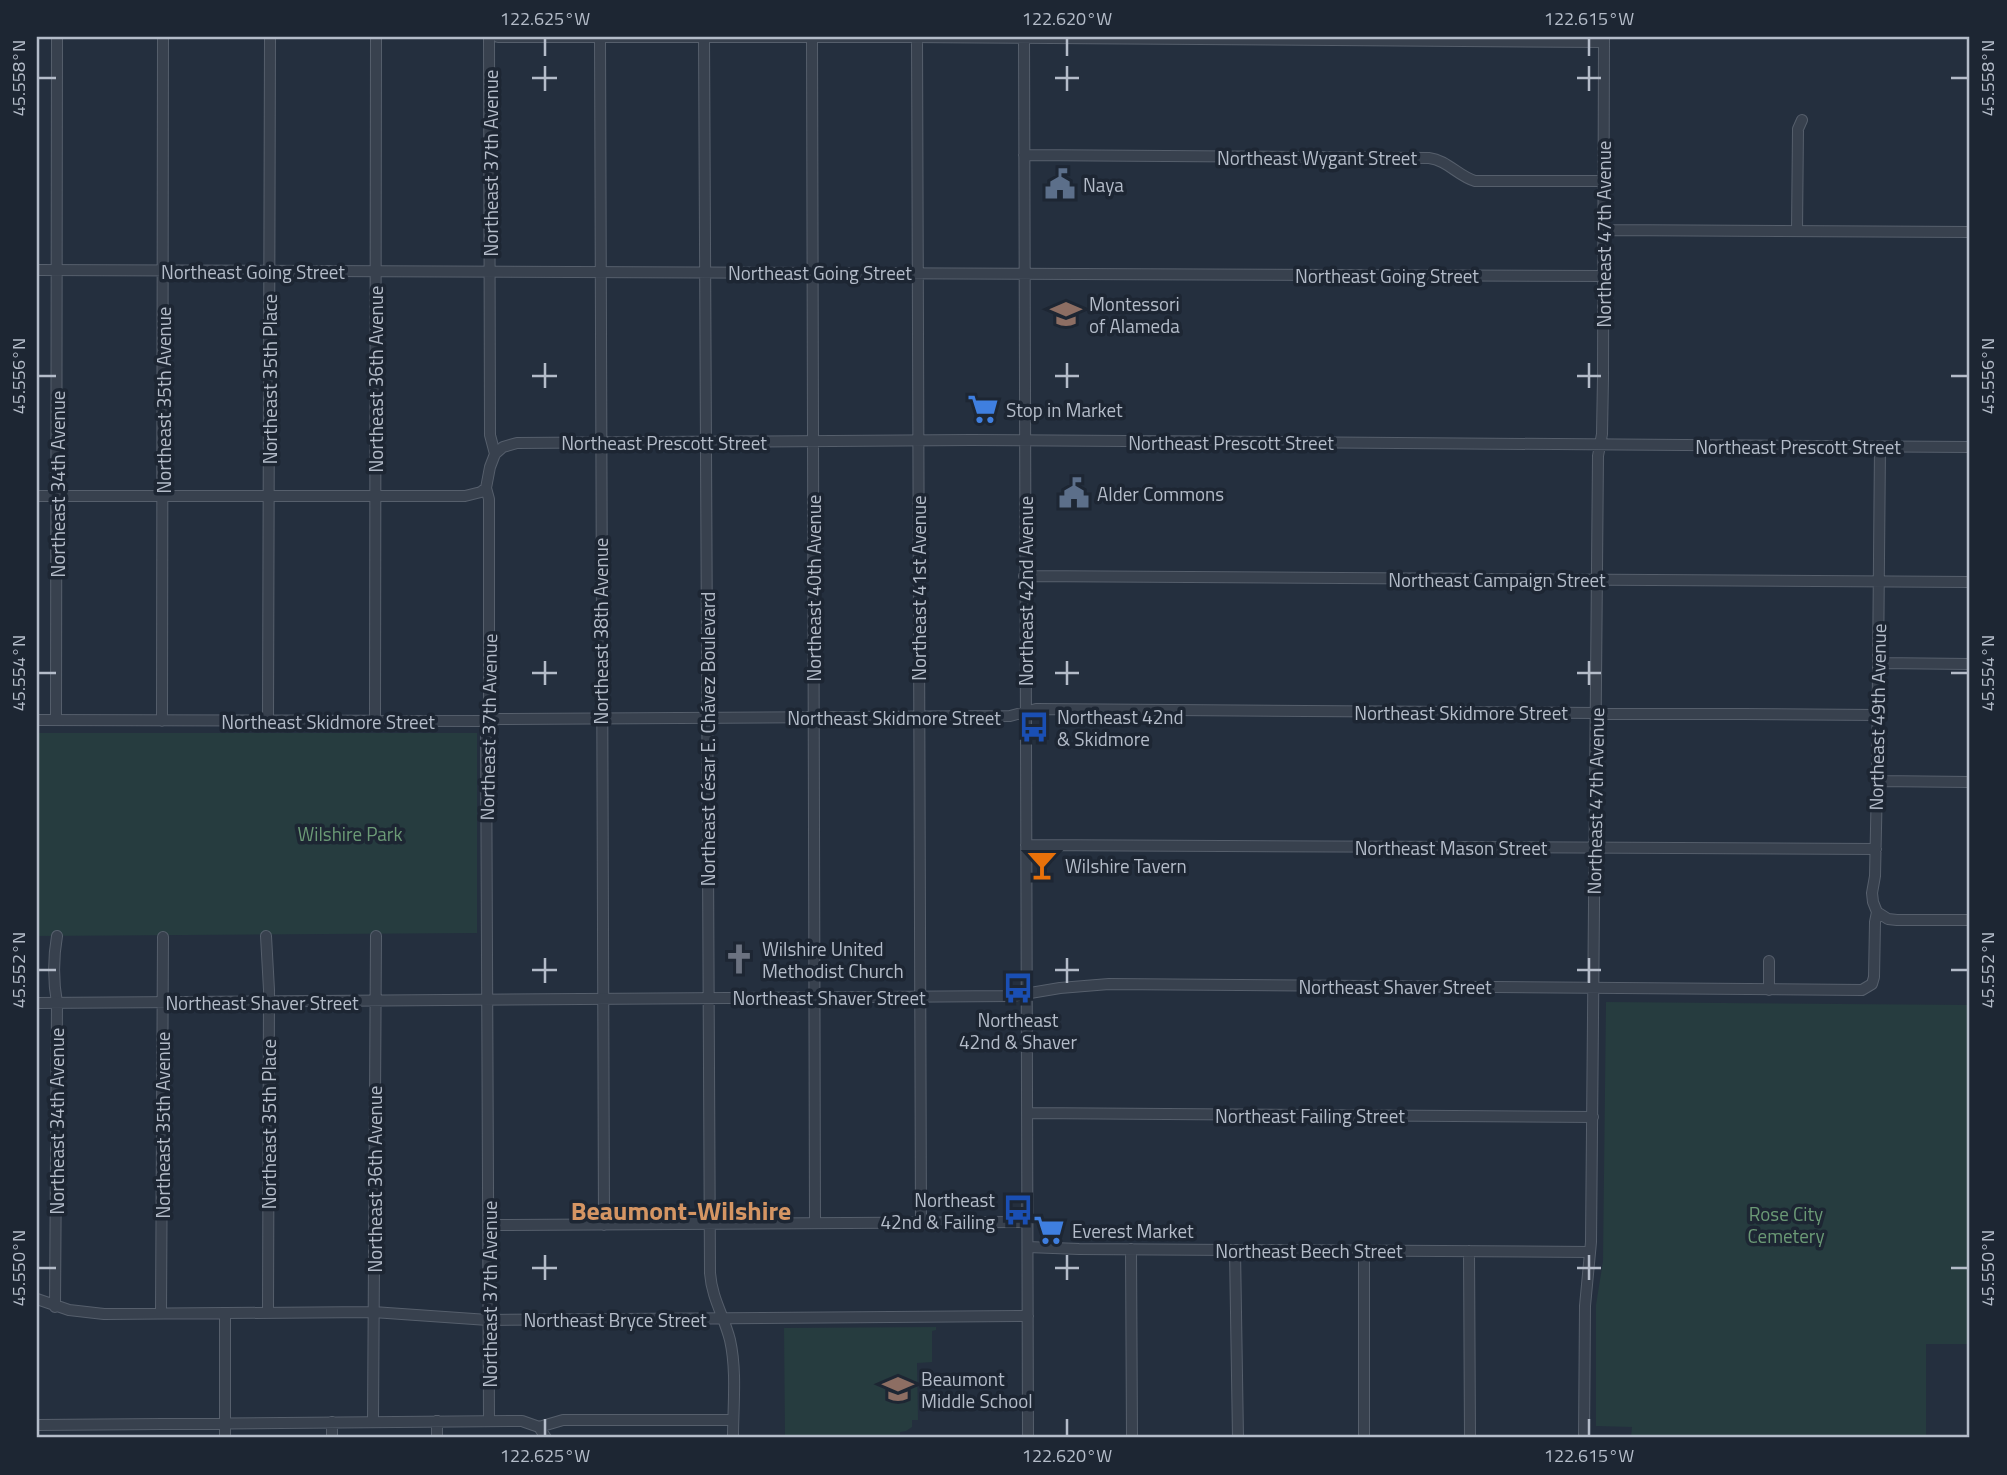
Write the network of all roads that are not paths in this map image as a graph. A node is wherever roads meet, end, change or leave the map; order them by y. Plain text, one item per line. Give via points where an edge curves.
1 (57, 37) edge
2 (163, 37) edge
3 (270, 37) edge
4 (376, 37) edge
5 (489, 37) edge
6 (498, 37) edge
7 (600, 37) edge
8 (704, 37) edge
9 (812, 37) edge
10 (917, 37) edge
11 (1024, 37) edge
12 (1604, 40) edge
13 (1802, 120) dead end
14 (1024, 155) junction
15 (1603, 181) junction
16 (1604, 230) junction
17 (1797, 231) junction
18 (1970, 232) edge
19 (37, 271) edge
20 (57, 271) junction
21 (163, 271) junction
22 (269, 271) junction
23 (375, 271) junction
24 (490, 271) junction
25 (600, 272) junction
26 (706, 272) junction
27 (812, 272) junction
28 (918, 273) junction
29 (1024, 273) junction
30 (1604, 276) junction
31 (918, 440) junction
32 (812, 441) junction
33 (1024, 441) junction
34 (706, 442) junction
35 (600, 443) junction
36 (1600, 445) junction
37 (1880, 447) junction
38 (1970, 447) edge
39 (495, 454) junction
40 (486, 488) junction
41 (37, 496) edge
42 (56, 496) junction
43 (163, 496) junction
44 (269, 497) junction
45 (375, 497) junction
46 (1024, 576) junction
47 (1597, 579) junction
48 (1879, 581) junction
49 (1970, 582) edge
50 (1878, 663) junction
51 (1970, 664) edge
52 (1026, 712) junction
53 (1596, 713) junction
54 (1877, 715) junction
55 (919, 717) junction
56 (707, 718) junction
57 (813, 718) junction
58 (601, 719) junction
59 (37, 720) edge
60 (56, 720) junction
61 (163, 720) junction
62 (268, 721) junction
63 (375, 721) junction
64 (486, 721) junction
65 (1877, 781) junction
66 (1970, 782) edge
67 (1026, 845) junction
68 (1595, 848) junction
69 (1876, 849) junction
70 (1877, 912) junction
71 (1970, 920) edge
72 (57, 936) dead end
73 (266, 936) dead end
74 (376, 936) dead end
75 (163, 937) dead end
76 (1769, 961) dead end
77 (1872, 984) joint
78 (1594, 988) junction
79 (1769, 990) junction
80 (1027, 993) junction
81 (814, 997) junction
82 (920, 997) junction
83 (708, 998) junction
84 (603, 999) junction
85 (488, 1000) junction
86 (374, 1001) junction
87 (162, 1002) junction
88 (268, 1002) junction
89 (37, 1003) edge
90 (57, 1003) junction
91 (1027, 1113) junction
92 (1592, 1117) junction
93 (1027, 1222) junction
94 (815, 1223) junction
95 (921, 1223) junction
96 (604, 1224) junction
97 (709, 1224) junction
98 (489, 1226) junction
99 (1028, 1247) junction
100 (1131, 1249) junction
101 (1236, 1250) junction
102 (1364, 1251) junction
103 (1469, 1251) junction
104 (1590, 1252) junction
105 (37, 1299) edge
106 (55, 1307) junction
107 (373, 1312) junction
108 (225, 1313) junction
109 (268, 1313) junction
110 (161, 1314) junction
111 (1028, 1316) junction
112 (722, 1318) junction
113 (488, 1320) junction
114 (489, 1420) junction
115 (733, 1420) junction
116 (437, 1421) junction
117 (332, 1422) junction
118 (373, 1422) junction
119 (225, 1423) junction
120 (37, 1424) edge
121 (539, 1427) junction
122 (225, 1438) edge
123 (332, 1438) edge
124 (437, 1438) edge
125 (546, 1438) edge
126 (733, 1438) edge
127 (1028, 1438) edge
128 (1132, 1438) edge
129 (1238, 1438) edge
130 (1364, 1438) edge
131 (1471, 1438) edge
132 (1584, 1438) edge

1 - 20 street, Northeast 34th Avenue
2 - 21 street, Northeast 35th Avenue
3 - 22 street, Northeast 35th Place
4 - 23 street, Northeast 36th Avenue
5 - 24 street, Northeast 37th Avenue
6 - 7 street
7 - 8 street
7 - 25 street, Northeast 38th Avenue
8 - 9 street
8 - 26 street, Northeast César E. Chávez Boulevard
9 - 10 street
9 - 27 street, Northeast 40th Avenue
10 - 11 street
10 - 28 street, Northeast 41st Avenue
11 - 12 street
11 - 14 street, Northeast 42nd Avenue
12 - 15 street, Northeast 47th Avenue
13 - 17 street via 1798,129
14 - 15 street, Northeast Wygant Street via 1429,158 1475,181
14 - 29 street, Northeast 42nd Avenue
15 - 16 street, Northeast 47th Avenue
16 - 17 street
16 - 30 street, Northeast 47th Avenue
17 - 18 street
19 - 20 street, Northeast Going Street
20 - 21 street, Northeast Going Street
20 - 42 street, Northeast 34th Avenue
21 - 22 street, Northeast Going Street
21 - 43 street, Northeast 35th Avenue
22 - 23 street, Northeast Going Street
22 - 44 street, Northeast 35th Place
23 - 24 street, Northeast Going Street
23 - 45 street, Northeast 36th Avenue
24 - 25 street, Northeast Going Street
24 - 39 street, Northeast 37th Avenue via 490,435
25 - 26 street, Northeast Going Street
25 - 35 street, Northeast 38th Avenue
26 - 27 street, Northeast Going Street
26 - 34 street, Northeast César E. Chávez Boulevard
27 - 28 street, Northeast Going Street
27 - 32 street, Northeast 40th Avenue
28 - 29 street, Northeast Going Street
28 - 31 street, Northeast 41st Avenue
29 - 30 street, Northeast Going Street
29 - 33 street, Northeast 42nd Avenue
30 - 36 street, Northeast 47th Avenue
31 - 32 street, Northeast Prescott Street
31 - 33 street, Northeast Prescott Street
31 - 55 street, Northeast 41st Avenue
32 - 34 street, Northeast Prescott Street
32 - 57 street, Northeast 40th Avenue
33 - 36 street, Northeast Prescott Street
33 - 46 street, Northeast 42nd Avenue
34 - 35 street, Northeast Prescott Street
34 - 56 street, Northeast César E. Chávez Boulevard
35 - 39 street, Northeast Prescott Street via 517,443
35 - 58 street, Northeast 38th Avenue
36 - 37 street, Northeast Prescott Street
36 - 47 street, Northeast 47th Avenue
37 - 38 street, Northeast Prescott Street
37 - 48 street, Northeast 49th Avenue
39 - 40 street, Northeast 37th Avenue
40 - 45 street via 465,496
40 - 64 street, Northeast 37th Avenue
41 - 42 street
42 - 43 street
42 - 60 street, Northeast 34th Avenue
43 - 44 street
43 - 61 street, Northeast 35th Avenue
44 - 45 street
44 - 62 street, Northeast 35th Place
45 - 63 street, Northeast 36th Avenue
46 - 47 street, Northeast Campaign Street
46 - 52 street, Northeast 42nd Avenue
47 - 48 street, Northeast Campaign Street
47 - 53 street, Northeast 47th Avenue
48 - 49 street, Northeast Campaign Street
48 - 50 street, Northeast 49th Avenue
50 - 51 street
50 - 54 street, Northeast 49th Avenue
52 - 53 street, Northeast Skidmore Street
52 - 55 street, Northeast Skidmore Street
52 - 67 street, Northeast 42nd Avenue
53 - 54 street, Northeast Skidmore Street
53 - 68 street, Northeast 47th Avenue
54 - 65 street, Northeast 49th Avenue
55 - 57 street, Northeast Skidmore Street
55 - 82 street, Northeast 41st Avenue
56 - 57 street, Northeast Skidmore Street
56 - 58 street, Northeast Skidmore Street
56 - 83 street, Northeast César E. Chávez Boulevard
57 - 81 street, Northeast 40th Avenue
58 - 64 street, Northeast Skidmore Street
58 - 84 street, Northeast 38th Avenue
59 - 60 street, Northeast Skidmore Street
60 - 61 street, Northeast Skidmore Street
61 - 62 street, Northeast Skidmore Street
62 - 63 street, Northeast Skidmore Street
63 - 64 street, Northeast Skidmore Street
64 - 85 street, Northeast 37th Avenue
65 - 66 street
65 - 69 street, Northeast 49th Avenue
67 - 68 street, Northeast Mason Street
67 - 80 street, Northeast 42nd Avenue
68 - 69 street, Northeast Mason Street
68 - 78 street, Northeast 47th Avenue
69 - 70 street, Northeast 49th Avenue via 1872,902
70 - 71 street via 1896,920
70 - 77 street, Northeast 49th Avenue
72 - 90 street, Northeast 34th Avenue via 53,956
73 - 88 street, Northeast 35th Place
74 - 86 street, Northeast 36th Avenue
75 - 87 street, Northeast 35th Avenue
76 - 79 street
77 - 79 street, Northeast Shaver Street via 1862,989
78 - 79 street, Northeast Shaver Street
78 - 80 street, Northeast Shaver Street via 1109,984
78 - 92 street, Northeast 47th Avenue
80 - 82 street, Northeast Shaver Street
80 - 91 street, Northeast 42nd Avenue
81 - 82 street, Northeast Shaver Street
81 - 83 street, Northeast Shaver Street
81 - 94 street, Northeast 40th Avenue
82 - 95 street, Northeast 41st Avenue
83 - 84 street, Northeast Shaver Street
83 - 97 street, Northeast César E. Chávez Boulevard
84 - 85 street, Northeast Shaver Street
84 - 96 street, Northeast 38th Avenue
85 - 86 street, Northeast Shaver Street
85 - 98 street, Northeast 37th Avenue
86 - 88 street, Northeast Shaver Street
86 - 107 street, Northeast 36th Avenue
87 - 88 street, Northeast Shaver Street
87 - 90 street, Northeast Shaver Street
87 - 110 street, Northeast 35th Avenue
88 - 109 street, Northeast 35th Place
89 - 90 street, Northeast Shaver Street
90 - 106 street, Northeast 34th Avenue
91 - 92 street, Northeast Failing Street
91 - 93 street, Northeast 42nd Avenue
92 - 104 street, Northeast 47th Avenue
93 - 95 street
93 - 99 street, Northeast 42nd Avenue
94 - 95 street
94 - 97 street
96 - 97 street
96 - 98 street
97 - 112 street, Northeast César E. Chávez Boulevard via 710,1283
98 - 113 street, Northeast 37th Avenue
99 - 100 street, Northeast Beech Street
99 - 111 street, Northeast 42nd Avenue
100 - 101 street, Northeast Beech Street
100 - 128 street
101 - 102 street, Northeast Beech Street
101 - 129 street
102 - 103 street, Northeast Beech Street
102 - 130 street
103 - 104 street, Northeast Beech Street
103 - 131 street
104 - 132 street, Northeast 47th Avenue
105 - 106 street, Northeast Bryce Street
106 - 110 street, Northeast Bryce Street via 89,1314
107 - 109 street, Northeast Bryce Street
107 - 113 street, Northeast Bryce Street
107 - 118 street, Northeast 36th Avenue
108 - 109 street, Northeast Bryce Street
108 - 110 street, Northeast Bryce Street
108 - 119 street
111 - 112 street, Northeast Bryce Street
111 - 127 street, Northeast 42nd Avenue
112 - 113 street, Northeast Bryce Street
112 - 115 street, Northeast César E. Chávez Boulevard via 731,1350
113 - 114 street, Northeast 37th Avenue
114 - 116 street
114 - 121 street via 522,1421
115 - 121 street via 563,1420
115 - 126 street, Northeast César E. Chávez Boulevard
116 - 118 street
116 - 124 street
117 - 118 street
117 - 119 street
117 - 123 street
119 - 120 street
119 - 122 street
121 - 125 street

